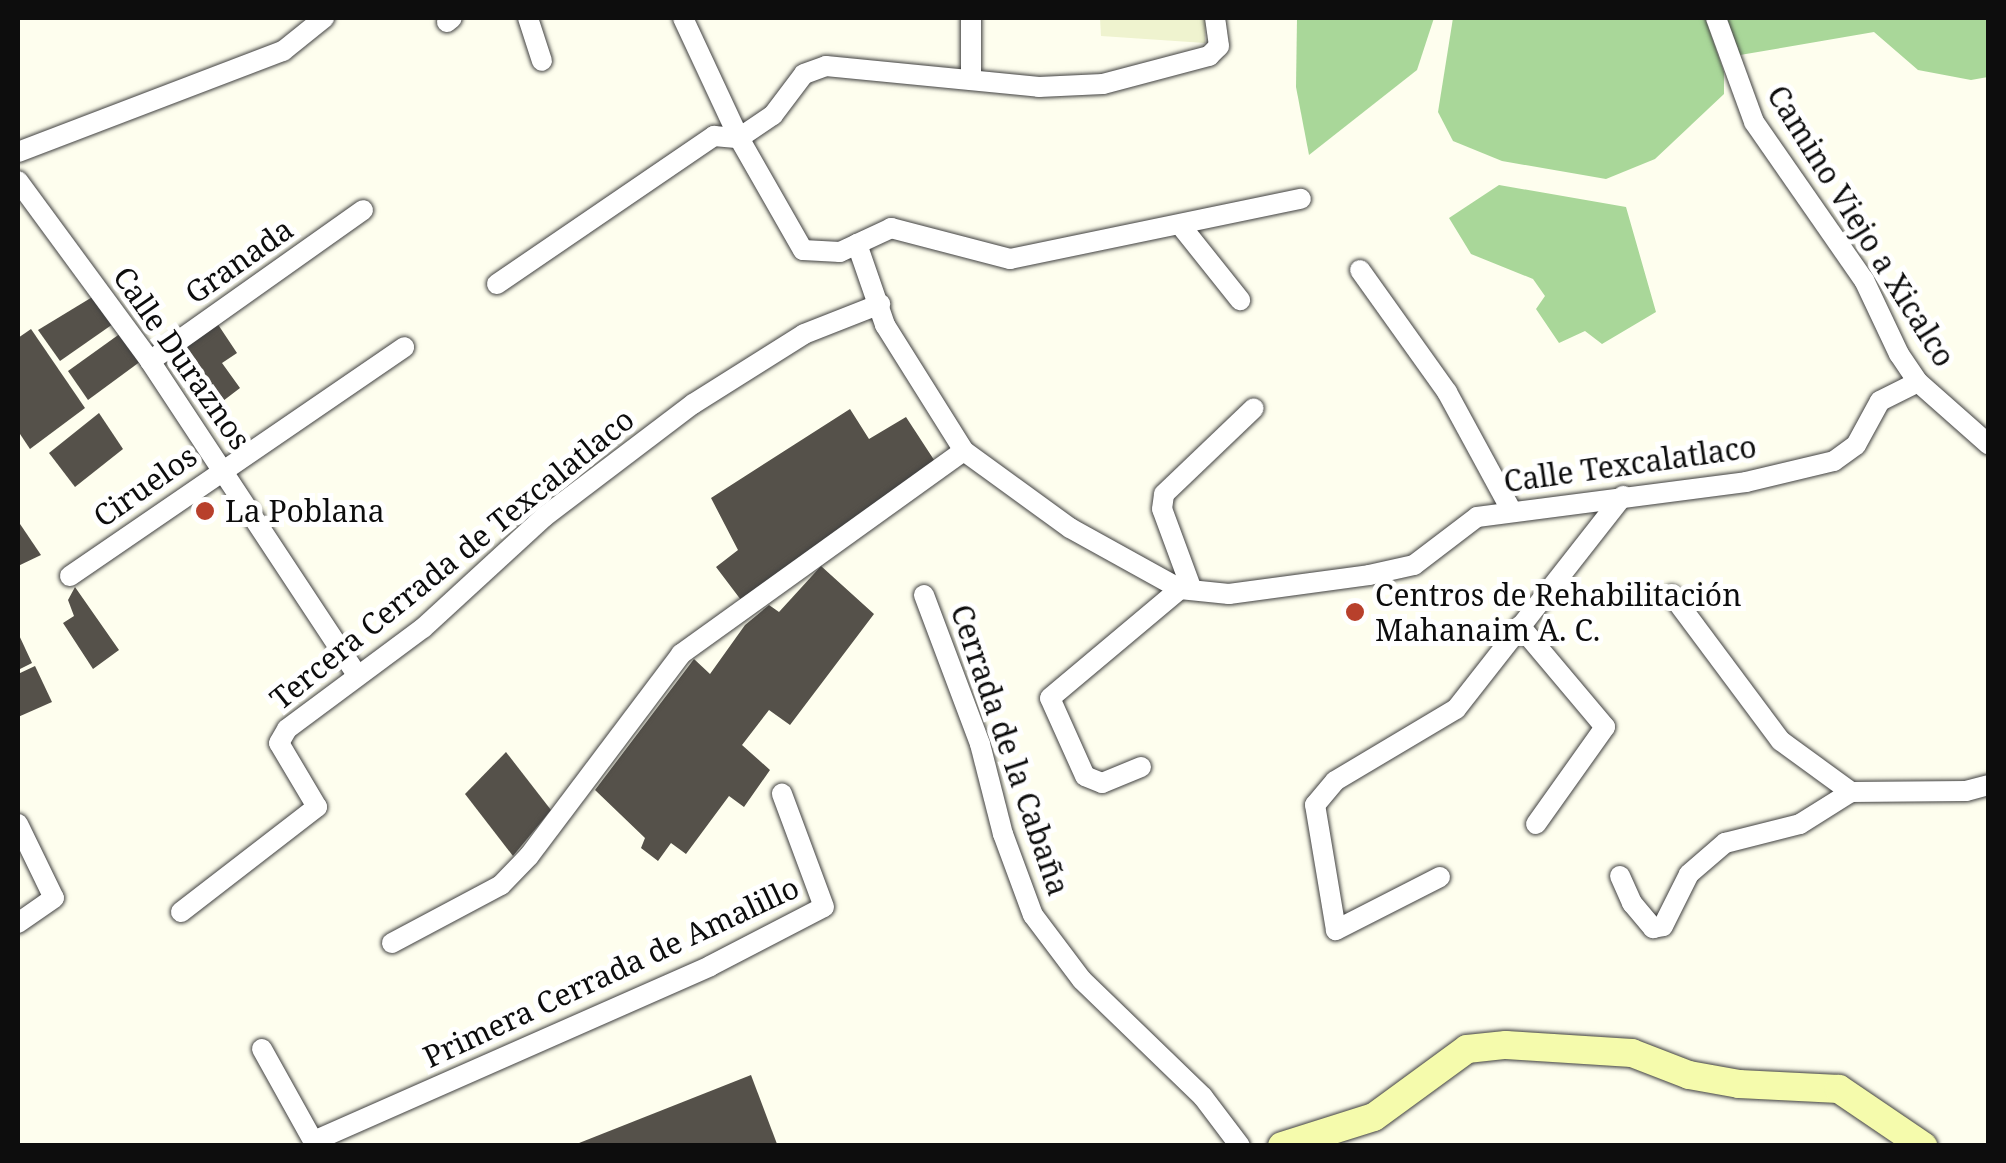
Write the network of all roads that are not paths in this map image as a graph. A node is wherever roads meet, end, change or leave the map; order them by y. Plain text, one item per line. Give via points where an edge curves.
1 (324, 18) edge
2 (528, 18) edge
3 (684, 18) edge
4 (972, 18) edge
5 (1215, 18) edge
6 (1716, 18) edge
7 (542, 61) dead end
8 (970, 80) junction
9 (739, 138) junction
10 (18, 152) edge
11 (18, 181) edge
12 (1301, 199) dead end
13 (363, 210) dead end
14 (1181, 226) junction
15 (857, 244) junction
16 (1360, 270) dead end
17 (497, 284) dead end
18 (1240, 300) dead end
19 (880, 304) junction
20 (404, 347) dead end
21 (150, 360) junction
22 (1918, 382) junction
23 (1254, 408) dead end
24 (1988, 444) edge
25 (964, 451) junction
26 (222, 468) junction
27 (1624, 496) junction
28 (1511, 510) junction
29 (70, 576) dead end
30 (1186, 589) junction
31 (924, 596) dead end
32 (1672, 596) dead end
33 (1520, 626) junction
34 (356, 674) junction
35 (1141, 767) dead end
36 (1988, 785) edge
37 (1852, 792) junction
38 (782, 794) dead end
39 (18, 824) edge
40 (1536, 824) dead end
41 (1620, 876) dead end
42 (1440, 877) dead end
43 (181, 912) dead end
44 (18, 923) edge
45 (392, 943) dead end
46 (262, 1048) dead end
47 (315, 1143) edge
48 (1240, 1146) edge
49 (1282, 1146) edge
50 (1923, 1146) edge

1 - 10 street via 283,51
2 - 7 street
3 - 9 street
4 - 8 street
5 - 8 street via 1218,46 1208,56 1146,75 1040,87
6 - 22 street, Camino Viejo a Xicalco via 1754,122 1864,280
8 - 9 street via 826,66 791,84 773,115
9 - 15 street via 803,250 840,252
9 - 17 street via 714,136
11 - 21 street, Calle Duraznos
12 - 14 street
13 - 21 street, Granada
14 - 15 street via 1010,259 891,228
14 - 18 street
15 - 19 street, Calle Texcalatlaco
16 - 28 street via 1447,392
19 - 25 street, Calle Texcalatlaco via 885,324
19 - 34 street, Tercera Cerrada de Texcalatlaco via 804,334 693,404 544,517 423,628
20 - 26 street, Ciruelos
21 - 26 street, Calle Duraznos
22 - 24 street, Camino Viejo a Xicalco
22 - 27 street, Calle Texcalatlaco via 1880,401 1856,445 1834,461 1746,482
23 - 30 street via 1164,494 1162,509
25 - 30 street, Calle Texcalatlaco via 1070,528
25 - 45 street via 681,654 530,856 500,885
26 - 29 street, Ciruelos
26 - 34 street, Calle Duraznos
27 - 28 street, Calle Texcalatlaco
27 - 33 street
28 - 30 street, Calle Texcalatlaco via 1477,517 1414,564 1229,594
30 - 35 street via 1050,698 1084,776 1102,783
31 - 48 street, Cerrada de la Cabaña via 1033,915 1082,980 1203,1097
32 - 37 street via 1780,740
33 - 40 street via 1605,726
33 - 42 street via 1456,709 1335,781 1315,805 1336,930
34 - 43 street, Tercera Cerrada de Texcalatlaco via 287,729 279,743 317,807
36 - 37 street
37 - 41 street via 1800,824 1725,843 1689,874 1662,926 1653,928
38 - 47 street, Primera Cerrada de Amalillo via 824,907 710,966
39 - 44 street via 54,898
46 - 47 street, Primera Cerrada de Amalillo
49 - 50 street via 1374,1116 1467,1049 1506,1045 1632,1053 1689,1075 1740,1084 1839,1089

